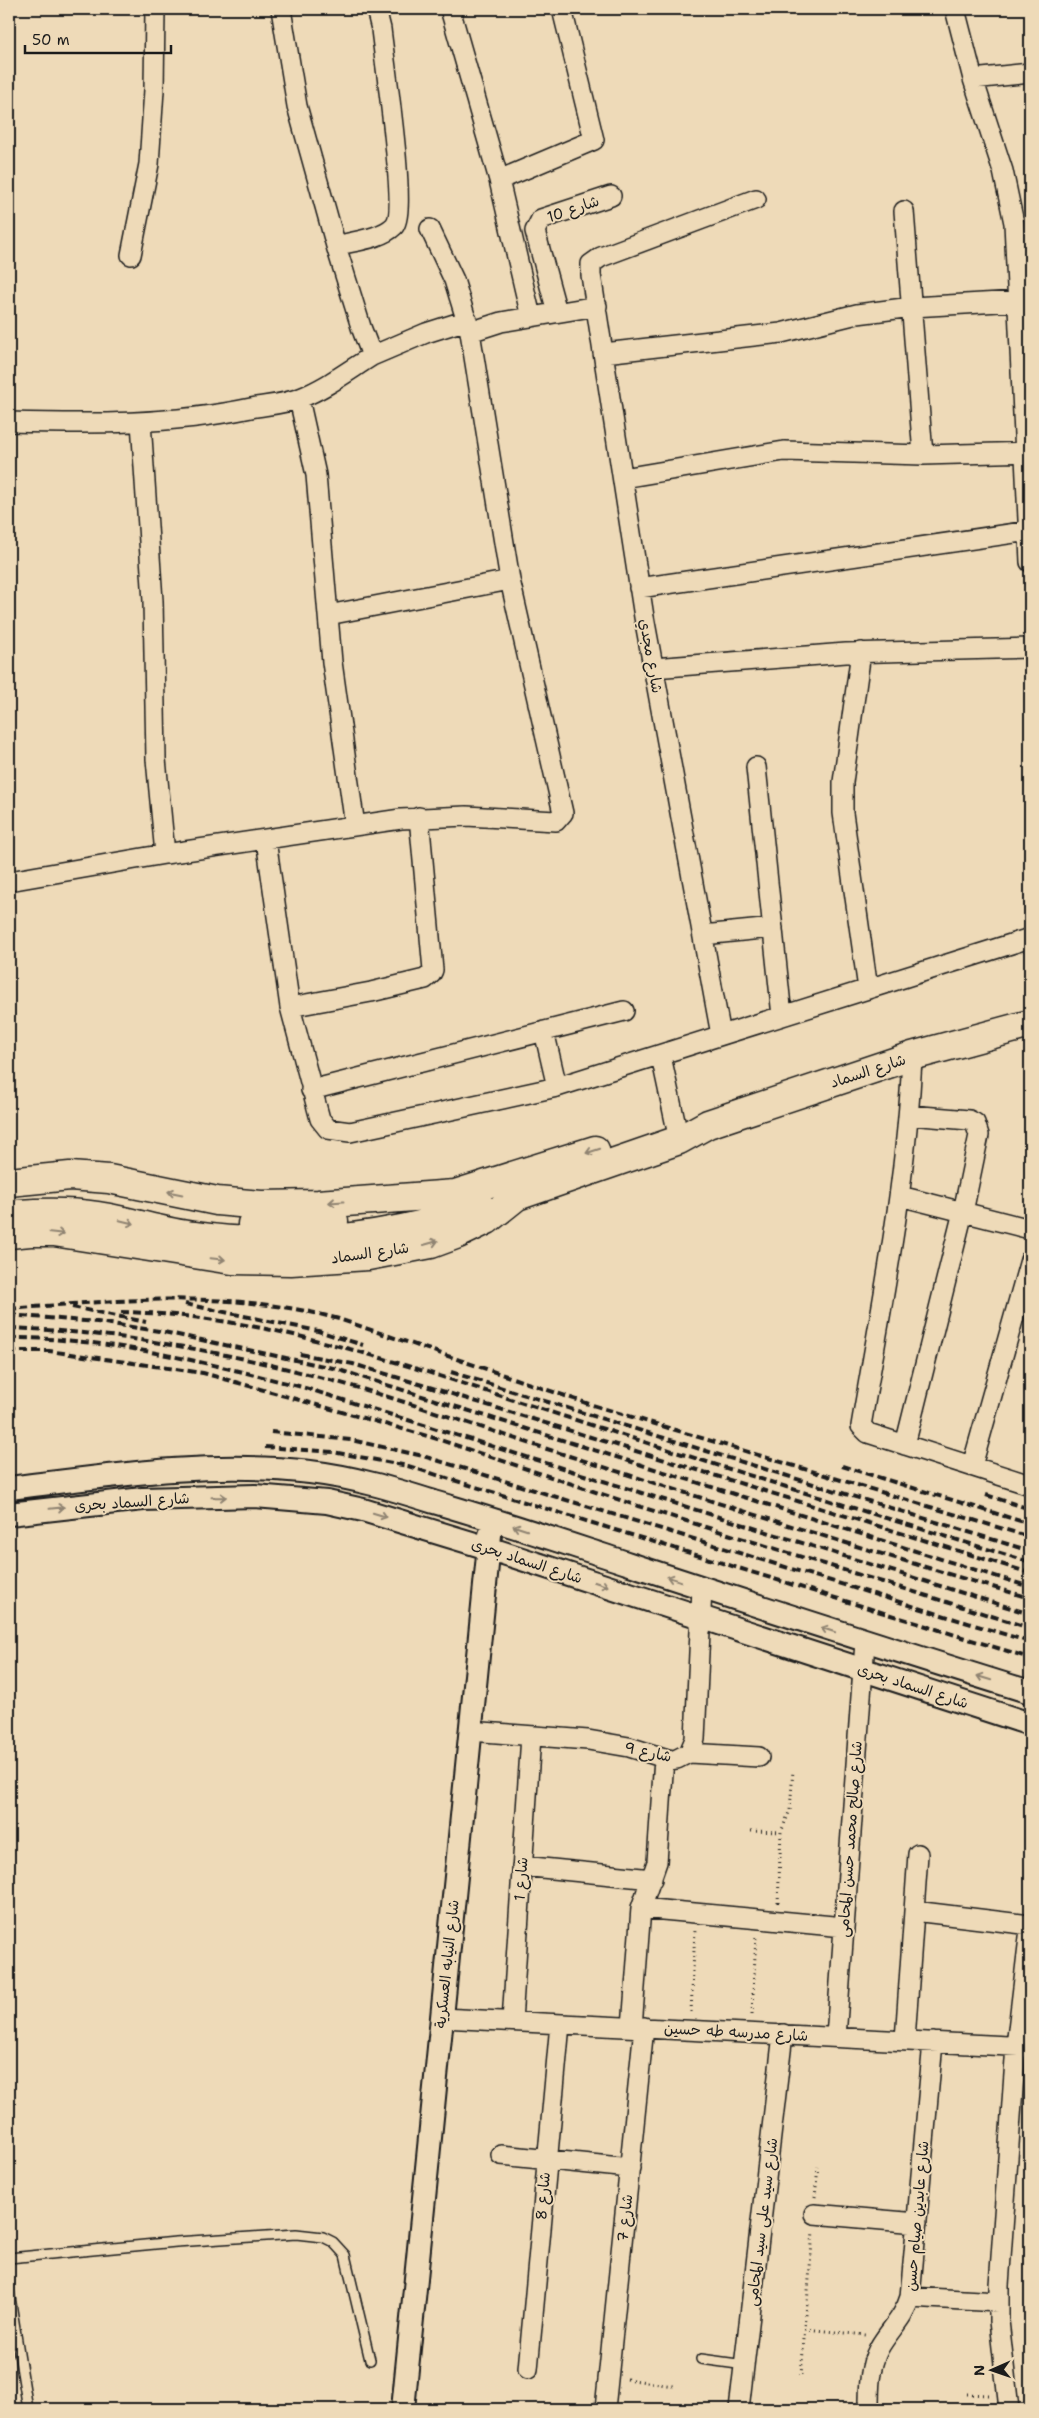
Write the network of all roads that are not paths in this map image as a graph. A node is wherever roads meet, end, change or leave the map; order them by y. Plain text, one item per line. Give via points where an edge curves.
1 (155, 9) edge
2 (281, 9) edge
3 (376, 9) edge
4 (450, 9) edge
5 (562, 9) edge
6 (954, 9) edge
7 (1030, 73) edge
8 (973, 79) junction
9 (498, 180) junction
10 (611, 196) dead end
11 (756, 198) dead end
12 (904, 211) dead end
13 (430, 229) dead end
14 (336, 246) junction
15 (131, 255) dead end
16 (597, 306) junction
17 (912, 307) junction
18 (1022, 309) edge
19 (557, 312) junction
20 (531, 317) junction
21 (468, 326) junction
22 (604, 353) junction
23 (372, 356) junction
24 (298, 399) junction
25 (9, 422) edge
26 (141, 422) junction
27 (57, 423) junction
28 (1028, 452) edge
29 (923, 455) junction
30 (623, 478) junction
31 (1030, 531) edge
32 (1030, 562) edge
33 (510, 580) junction
34 (639, 588) junction
35 (328, 615) junction
36 (1030, 648) edge
37 (861, 652) junction
38 (653, 668) junction
39 (756, 767) dead end
40 (419, 817) junction
41 (355, 826) junction
42 (266, 840) junction
43 (165, 854) junction
44 (9, 881) edge
45 (773, 928) junction
46 (702, 935) junction
47 (1030, 938) edge
48 (868, 989) junction
49 (290, 1007) junction
50 (624, 1011) dead end
51 (782, 1016) junction
52 (1030, 1024) edge
53 (544, 1031) junction
54 (721, 1036) junction
55 (661, 1056) junction
56 (912, 1056) junction
57 (557, 1087) junction
58 (311, 1090) junction
59 (910, 1115) junction
60 (677, 1132) junction
61 (9, 1182) edge
62 (454, 1194) junction
63 (9, 1196) edge
64 (517, 1196) junction
65 (900, 1196) junction
66 (964, 1212) junction
67 (9, 1215) edge
68 (1030, 1229) edge
69 (310, 1233) junction
70 (9, 1234) edge
71 (1030, 1260) edge
72 (905, 1445) junction
73 (972, 1466) junction
74 (255, 1468) junction
75 (142, 1472) junction
76 (1030, 1485) edge
77 (9, 1488) edge
78 (256, 1496) junction
79 (144, 1498) junction
80 (9, 1514) edge
81 (492, 1519) junction
82 (488, 1548) junction
83 (702, 1588) junction
84 (700, 1616) junction
85 (865, 1642) junction
86 (863, 1670) junction
87 (1030, 1692) edge
88 (1030, 1724) edge
89 (470, 1731) junction
90 (531, 1736) junction
91 (689, 1753) junction
92 (759, 1757) dead end
93 (664, 1758) junction
94 (918, 1854) dead end
95 (522, 1866) junction
96 (652, 1879) junction
97 (641, 1908) junction
98 (914, 1911) junction
99 (844, 1927) junction
100 (1030, 1927) edge
101 (442, 2018) junction
102 (512, 2021) junction
103 (560, 2024) junction
104 (638, 2027) junction
105 (783, 2034) junction
106 (836, 2037) junction
107 (905, 2040) junction
108 (933, 2042) junction
109 (1023, 2046) edge
110 (501, 2155) dead end
111 (547, 2160) junction
112 (630, 2168) junction
113 (814, 2214) road end
114 (917, 2223) junction
115 (9, 2258) edge
116 (9, 2291) edge
117 (910, 2297) junction
118 (998, 2302) junction
119 (701, 2359) dead end
120 (370, 2360) dead end
121 (745, 2365) junction
122 (528, 2369) dead end
123 (28, 2409) edge
124 (403, 2409) edge
125 (605, 2409) edge
126 (740, 2409) edge
127 (869, 2409) edge
128 (1009, 2409) edge

1 - 15 street via 149,164
2 - 14 street via 297,106
3 - 14 street via 400,188 398,220 393,227 379,234
4 - 9 street
5 - 9 street via 594,140
6 - 8 street
7 - 8 street
8 - 18 street via 1003,171 1014,223
9 - 20 street
10 - 19 street, شارع 10 via 541,219 538,224 535,231
11 - 16 street, شارع مجدي via 601,257 591,264
12 - 17 street
13 - 21 street via 454,280
14 - 23 street
16 - 19 street
16 - 22 street, شارع مجدي
17 - 18 street
17 - 22 street via 857,314 781,333
17 - 29 street
18 - 28 street
19 - 20 street
20 - 21 street
21 - 23 street via 426,333
21 - 33 street
22 - 30 street, شارع مجدي
23 - 24 street via 336,380
24 - 26 street via 206,417
24 - 35 street via 316,474
25 - 27 street
25 - 27 street
26 - 27 street
26 - 43 street via 154,601 156,759
28 - 29 street
28 - 31 street
29 - 30 street via 784,451
30 - 34 street, شارع مجدي
31 - 32 street
31 - 34 street
33 - 35 street
33 - 40 street via 549,745 562,817 556,821
34 - 38 street, شارع مجدي
35 - 41 street
36 - 37 street
37 - 38 street
37 - 48 street via 843,782 843,813
38 - 46 street, شارع مجدي
39 - 45 street
40 - 41 street
40 - 49 street via 431,974 425,979 371,992
41 - 42 street
42 - 43 street
42 - 49 street
43 - 44 street
45 - 46 street
45 - 51 street
46 - 54 street, شارع مجدي
47 - 48 street
48 - 51 street
49 - 58 street
50 - 53 street
51 - 54 street
52 - 56 highway, شارع السماد
53 - 57 street
53 - 58 street
54 - 55 street
55 - 57 street
55 - 60 street
56 - 59 street
56 - 60 highway, شارع السماد
57 - 58 street via 350,1132 332,1131 323,1125
59 - 65 street
59 - 66 street via 974,1123 978,1135
60 -> 62 highway, شارع السماد
60 - 64 highway, شارع السماد
62 -> 61 highway, شارع السماد via 262,1205 192,1197 109,1179 70,1176
62 - 69 highway
63 - 69 highway via 31,1194 117,1199 225,1222
64 - 69 highway via 394,1230
70 -> 64 highway, شارع السماد via 54,1232 232,1260 328,1259 368,1256 431,1244 487,1220
65 - 66 street
65 - 72 street via 861,1426 866,1432
66 - 68 street
66 - 72 street
67 -> 69 highway via 90,1215 251,1243
71 - 73 street
72 - 73 street
73 - 76 street
74 - 75 street, شارع السماد بحرى
74 - 78 street
74 - 81 street, شارع السماد بحرى via 312,1472 372,1483
75 - 77 street, شارع السماد بحرى
75 - 79 street
79 -> 78 street, شارع السماد بحرى
78 -> 82 street, شارع السماد بحرى via 295,1498 363,1510
80 -> 79 street, شارع السماد بحرى
81 - 82 street, شارع النيابه العسكرية
83 -> 81 street, شارع السماد بحرى
82 -> 84 street, شارع السماد بحرى
82 - 89 street, شارع النيابه العسكرية
83 - 84 street, شارع 9
85 -> 83 street, شارع السماد بحرى
84 - 86 street, شارع السماد بحرى
84 - 91 street, شارع 9 via 695,1739
85 - 86 street, شارع صالح محمد حسن المحامى
87 -> 85 street, شارع السماد بحرى
86 - 88 street, شارع السماد بحرى
86 - 99 street, شارع صالح محمد حسن المحامى
89 - 90 street, شارع 9
89 - 101 street, شارع النيابه العسكرية
90 - 93 street, شارع 9 via 588,1740
90 - 95 street, شارع 1
91 - 92 street
91 - 93 street, شارع 9 via 677,1759
93 - 96 street, شارع 7 via 658,1856
94 - 98 street
95 - 96 street
95 - 102 street, شارع 1
96 - 97 street, شارع 7
97 - 99 street
97 - 104 street, شارع 7
98 - 100 street
98 - 107 street
99 - 106 street, شارع صالح محمد حسن المحامى
100 - 109 street
101 - 102 street, شارع مدرسه طه حسين
101 - 124 street, شارع النيابه العسكرية
102 - 103 street, شارع مدرسه طه حسين
103 - 104 street, شارع مدرسه طه حسين
103 - 111 street, شارع 8
104 - 105 street, شارع مدرسه طه حسين
104 - 112 street, شارع 7
105 - 106 street, شارع مدرسه طه حسين
105 - 121 street, شارع سيد على سيد المحامى
106 - 107 street, شارع مدرسه طه حسين
107 - 108 street, شارع مدرسه طه حسين
108 - 109 street, شارع مدرسه طه حسين
108 - 114 street, شارع عابدين صيام حسن
109 - 118 street
110 - 111 street
111 - 112 street
111 - 122 street, شارع 8
112 - 125 street, شارع 7
113 - 114 street
114 - 117 street, شارع عابدين صيام حسن
115 - 120 lane via 176,2242 296,2234 323,2237 334,2242 345,2255
116 - 123 lane
117 - 118 street
117 - 127 street, شارع عابدين صيام حسن via 871,2368
118 - 128 street
119 - 121 lane
121 - 126 street, شارع سيد على سيد المحامى

